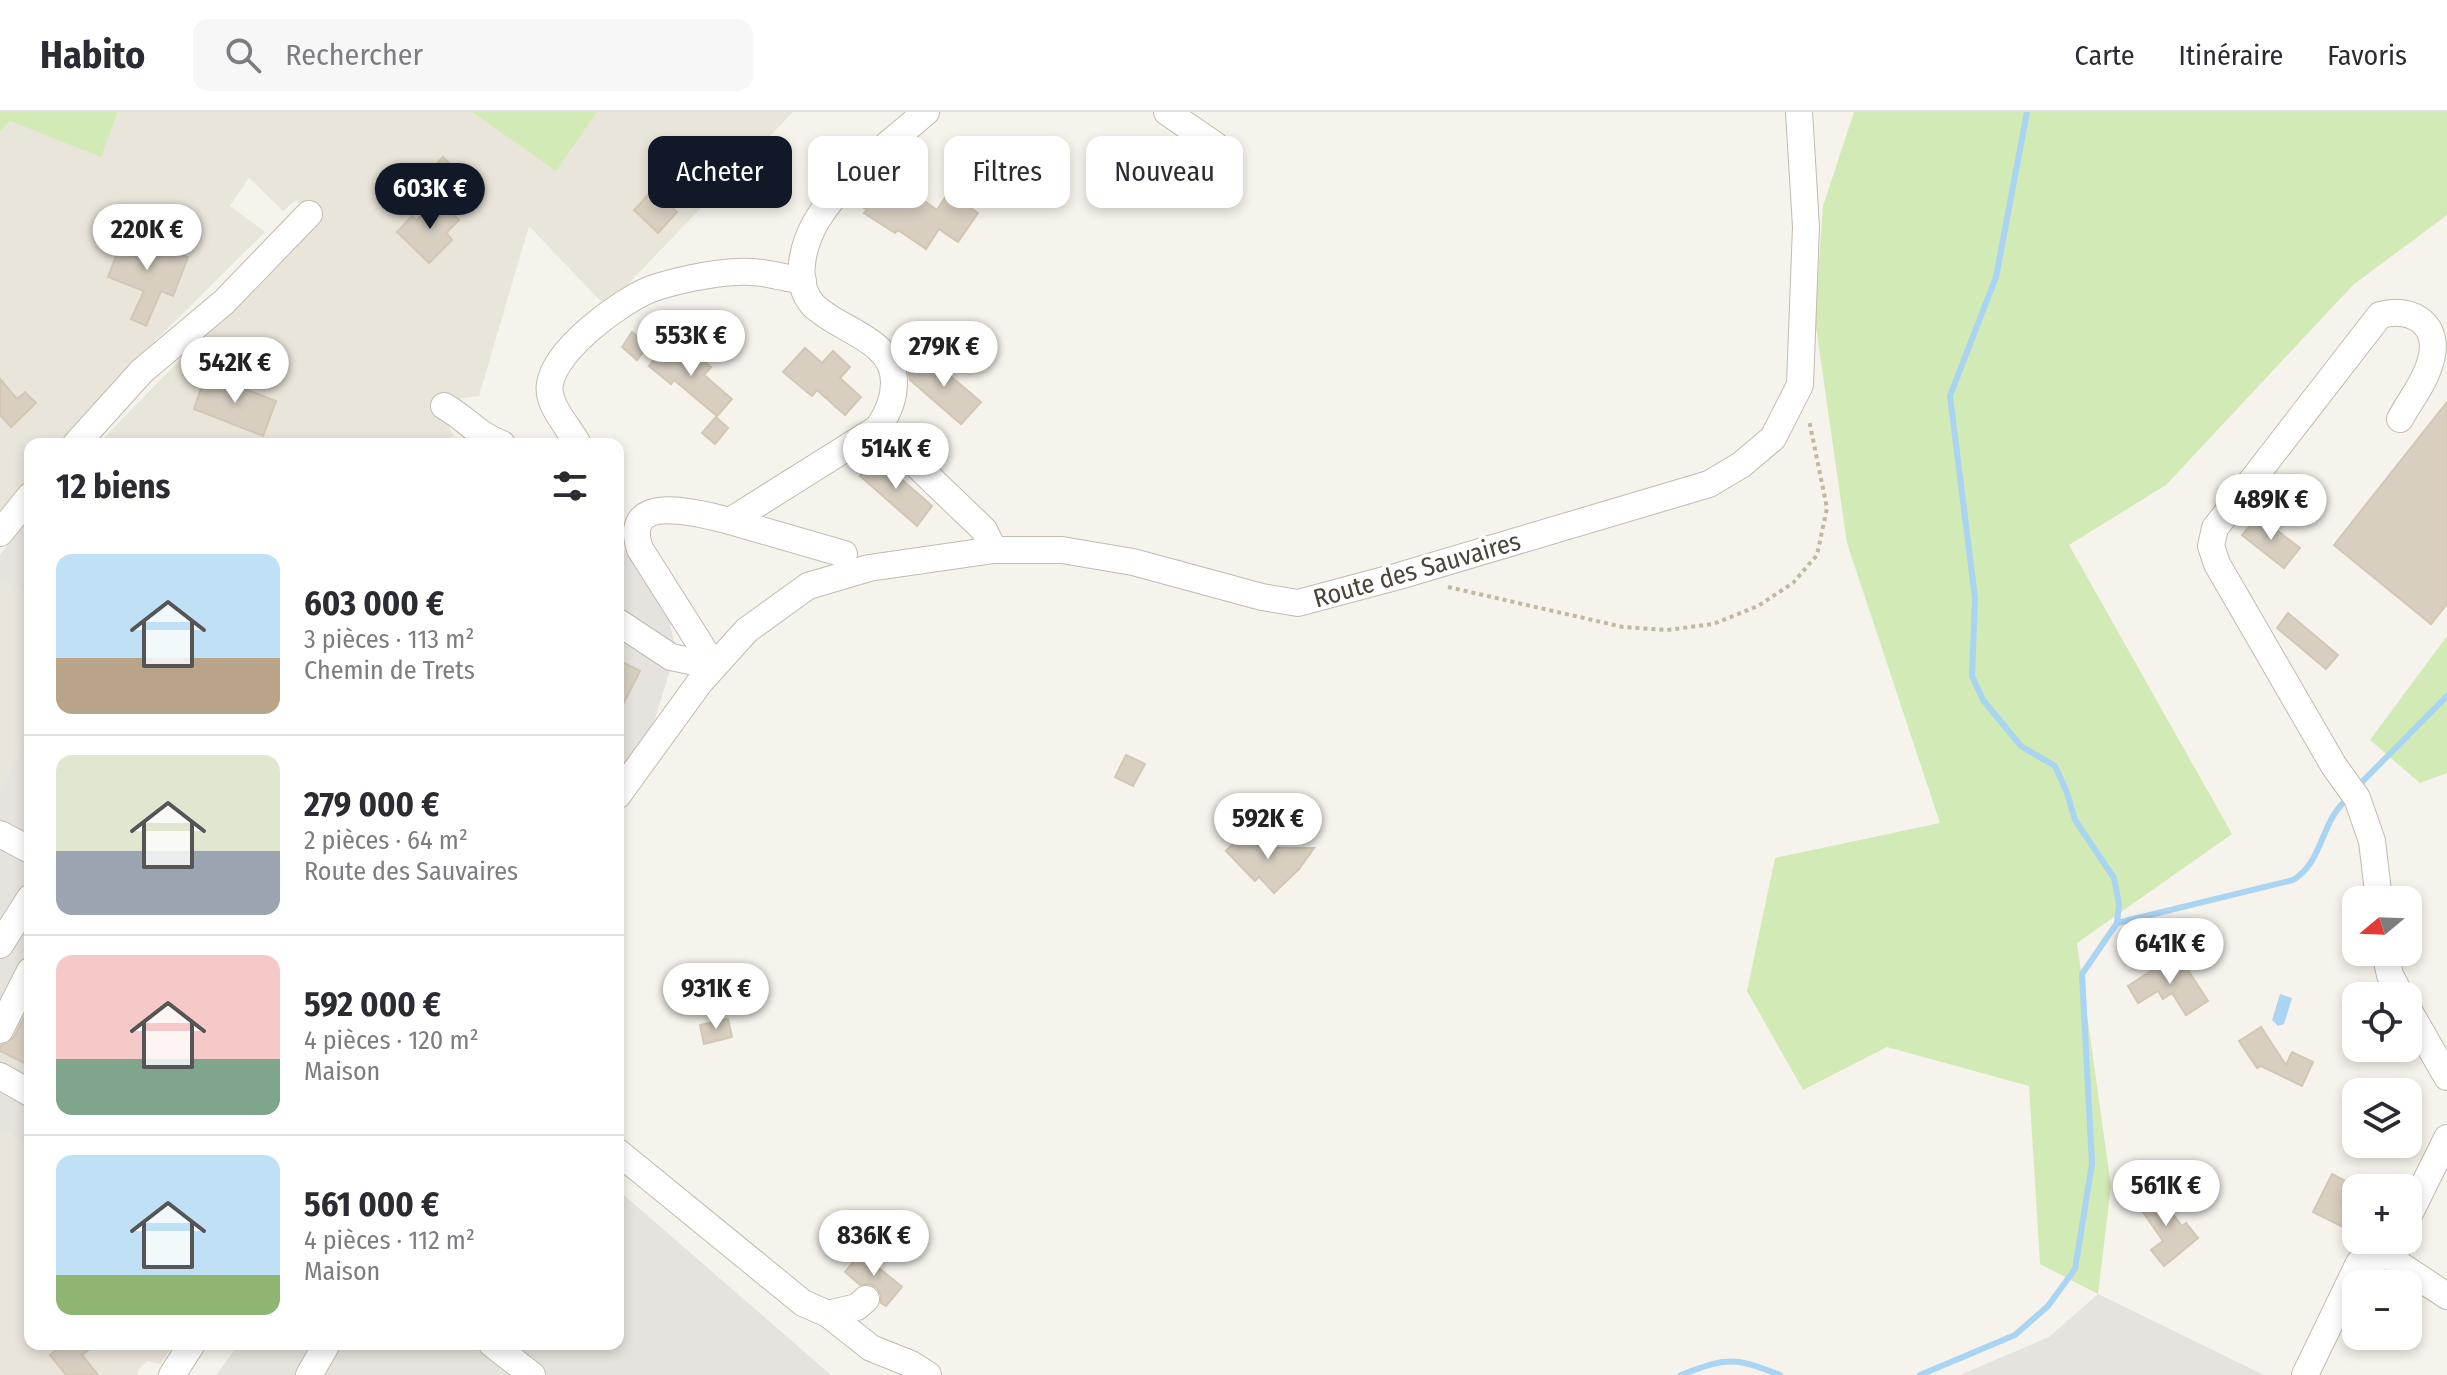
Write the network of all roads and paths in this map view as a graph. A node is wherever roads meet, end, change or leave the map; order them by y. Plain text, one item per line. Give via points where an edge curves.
1 (926, 112) edge
2 (1167, 112) edge
3 (1799, 112) edge
4 (1202, 136) edge
5 (309, 214) dead end
6 (803, 281) junction
7 (1800, 385) junction
8 (444, 406) dead end
9 (2400, 419) dead end
10 (878, 428) junction
11 (81, 438) edge
12 (486, 438) edge
13 (574, 438) edge
14 (24, 503) edge
15 (730, 521) junction
16 (626, 528) edge
17 (0, 533) edge
18 (994, 550) junction
19 (844, 554) dead end
20 (1444, 586) dead end
21 (624, 626) edge
22 (714, 666) junction
23 (624, 787) edge
24 (0, 834) edge
25 (24, 847) edge
26 (2377, 886) edge
27 (24, 907) edge
28 (0, 945) edge
29 (24, 983) edge
30 (0, 1030) edge
31 (2422, 1033) edge
32 (0, 1076) edge
33 (2447, 1077) edge
34 (24, 1090) edge
35 (2447, 1138) edge
36 (624, 1157) edge
37 (2422, 1189) edge
38 (2379, 1254) edge
39 (2396, 1254) edge
40 (2447, 1296) edge
41 (866, 1299) dead end
42 (828, 1314) junction
43 (188, 1350) edge
44 (324, 1350) edge
45 (500, 1350) edge
46 (172, 1375) edge
47 (309, 1375) edge
48 (532, 1375) edge
49 (928, 1375) edge
50 (2305, 1375) edge

1 - 6 street via 880,149 818,219 801,262
2 - 4 street
3 - 7 street, Route des Sauvaires via 1806,227
5 - 11 street via 224,302 142,371
6 - 10 street via 816,308 888,359 894,392
6 - 13 street via 735,272 670,283 647,291 593,326 575,341 549,385
7 - 18 street, Route des Sauvaires via 1773,438 1709,484 1298,603 1133,562 1062,550
7 - 20 path via 1827,508 1817,555 1793,583 1758,606 1713,624 1667,630 1623,627
8 - 12 street
9 - 26 street via 2431,362 2431,346 2422,321 2410,312 2392,311 2380,315 2215,528 2211,546 2357,798 2372,841
10 - 15 street
10 - 18 street via 984,530
14 - 17 street
15 - 16 street via 663,510
15 - 19 street
16 - 22 street
18 - 22 street, Route des Sauvaires via 869,568 808,586 747,630
21 - 22 street via 671,657
22 - 23 street, Route des Sauvaires
24 - 25 street
27 - 28 street
29 - 30 street
31 - 33 street
32 - 34 street
35 - 37 street
36 - 42 street via 803,1303
38 - 50 street via 2359,1263
39 - 40 street via 2404,1269
41 - 42 street via 857,1307
42 - 49 street via 871,1348
43 - 46 street
44 - 47 street
45 - 48 street

